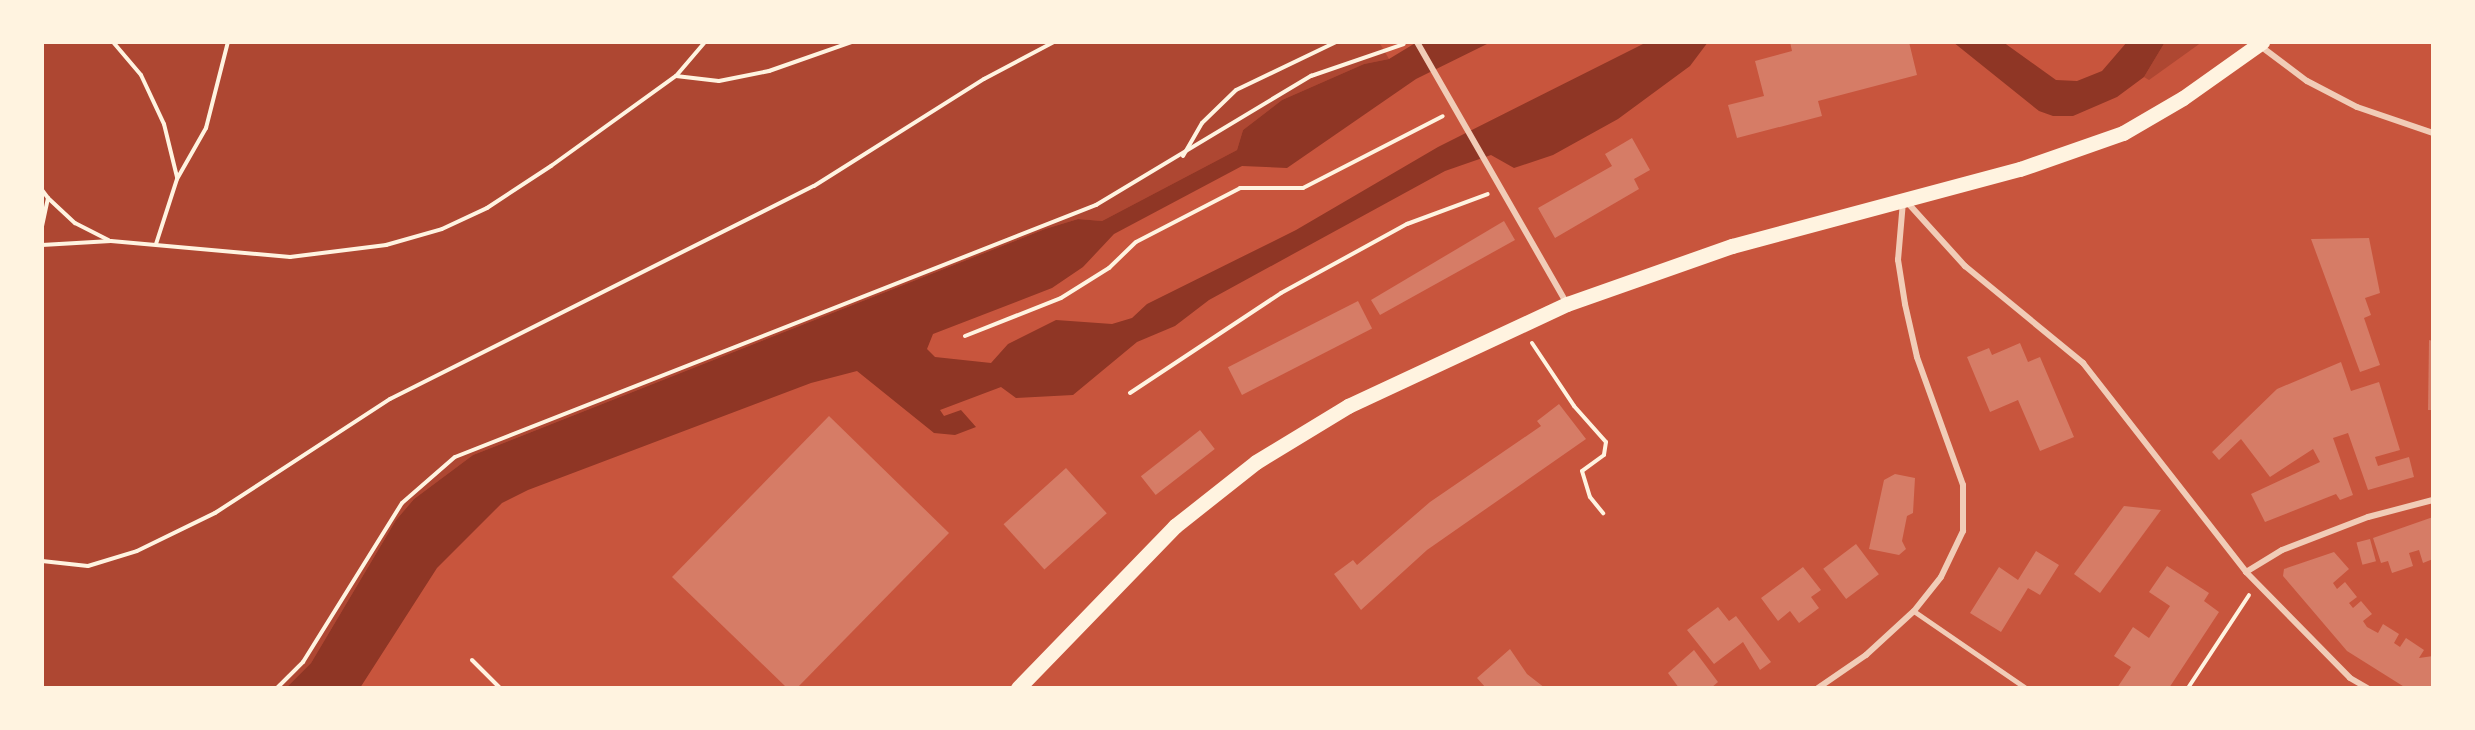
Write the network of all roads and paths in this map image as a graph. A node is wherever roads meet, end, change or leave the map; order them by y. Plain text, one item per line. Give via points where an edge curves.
1 (113, 42) edge
2 (228, 42) edge
3 (705, 42) edge
4 (852, 42) edge
5 (1054, 42) edge
6 (1336, 42) edge
7 (1407, 42) edge
8 (1417, 42) edge
9 (2260, 43) edge
10 (676, 76) junction
11 (1456, 108) junction
12 (2433, 133) edge
13 (1183, 156) junction
14 (177, 179) junction
15 (1503, 189) junction
16 (42, 190) edge
17 (48, 198) junction
18 (1903, 198) junction
19 (42, 227) edge
20 (111, 241) junction
21 (156, 244) junction
22 (42, 245) edge
23 (1567, 304) junction
24 (965, 336) dead end
25 (1534, 347) dead end
26 (1130, 393) dead end
27 (2433, 500) edge
28 (1603, 513) dead end
29 (42, 561) edge
30 (2246, 572) junction
31 (2261, 586) junction
32 (1914, 611) junction
33 (472, 660) dead end
34 (277, 688) edge
35 (500, 688) edge
36 (1018, 688) edge
37 (1818, 688) edge
38 (2026, 688) edge
39 (2188, 688) edge
40 (2367, 688) edge

1 - 14 path via 141,75 164,124
2 - 14 path via 206,128
3 - 10 path
4 - 10 path via 719,81
5 - 29 path via 984,79 814,186 390,399 215,513 137,551 88,566
6 - 13 path via 1236,90 1202,123
7 - 13 path via 1311,76
8 - 11 street
9 - 12 street via 2307,81 2357,107
9 - 18 main road via 2123,133 2020,169
10 - 21 path via 496,202 442,229 386,245 290,257
11 - 15 street
11 - 24 path via 1304,188 1240,188 1136,242 1109,268 1061,298
13 - 34 path via 1096,205 455,457 402,503 303,662
14 - 21 path
15 - 23 street
15 - 26 path via 1388,234 1281,293
16 - 17 path
17 - 19 path
17 - 20 path via 75,223
18 - 23 main road via 1732,246
18 - 30 street via 1965,266 2083,363
18 - 32 street via 1898,260 1905,304 1917,357 1951,442 1965,508 1955,555
20 - 21 path
20 - 22 path
23 - 36 main road via 1348,406 1256,462 1175,526
25 - 28 path via 1606,442 1604,455 1582,471 1590,497
27 - 30 street via 2358,521 2282,550
30 - 31 street
31 - 39 path via 2249,596
31 - 40 street via 2350,678
32 - 37 street via 1866,655
32 - 38 lane
33 - 35 path

